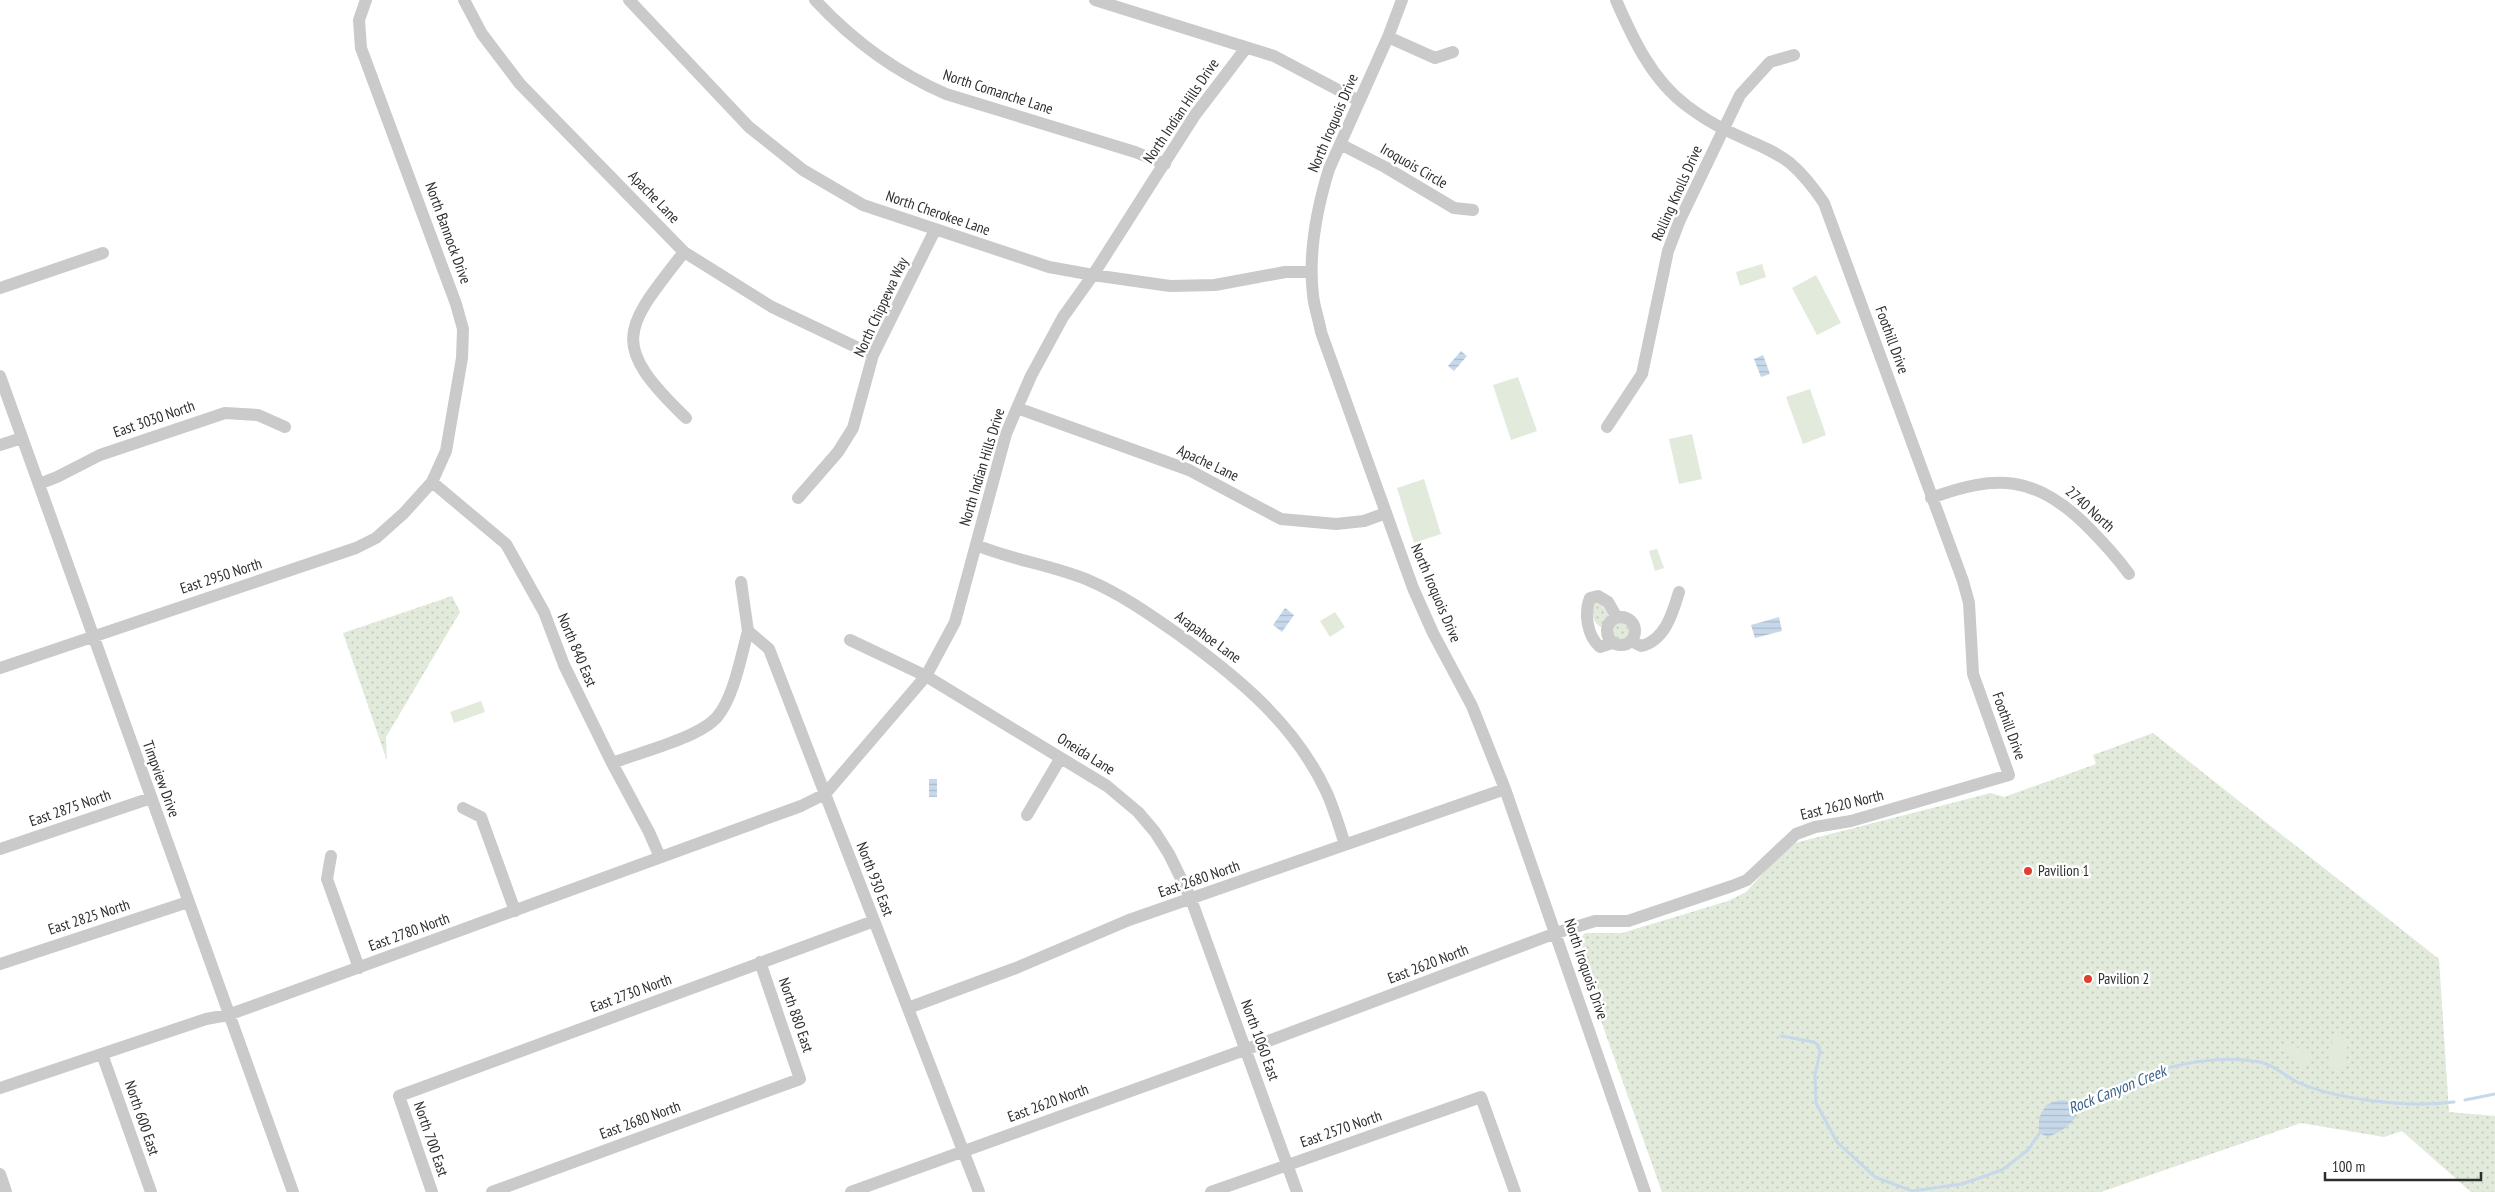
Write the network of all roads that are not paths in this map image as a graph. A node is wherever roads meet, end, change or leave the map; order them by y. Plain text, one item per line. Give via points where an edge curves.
1 (366, 0) edge
2 (464, 0) edge
3 (629, 0) edge
4 (815, 0) edge
5 (1095, 0) edge
6 (1402, 0) edge
7 (1616, 0) edge
8 (1388, 37) junction
9 (1246, 48) junction
10 (1453, 52) dead end
11 (1794, 55) dead end
12 (1359, 102) junction
13 (1724, 129) junction
14 (1340, 144) junction
15 (1165, 164) junction
16 (1473, 210) dead end
17 (934, 230) junction
18 (684, 252) junction
19 (103, 253) dead end
20 (1311, 272) junction
21 (1093, 275) junction
22 (0, 288) edge
23 (873, 355) junction
24 (0, 376) edge
25 (1017, 408) junction
26 (686, 418) dead end
27 (285, 427) dead end
28 (1607, 427) dead end
29 (22, 438) junction
30 (0, 445) edge
31 (432, 482) junction
32 (38, 484) junction
33 (798, 498) dead end
34 (1931, 498) junction
35 (1386, 513) junction
36 (976, 545) junction
37 (2129, 574) dead end
38 (740, 582) dead end
39 (1679, 592) dead end
40 (1616, 616) junction
41 (748, 631) junction
42 (93, 636) junction
43 (850, 640) dead end
44 (1631, 640) junction
45 (1612, 643) junction
46 (0, 668) edge
47 (926, 676) junction
48 (1060, 759) junction
49 (612, 763) junction
50 (2010, 776) joint
51 (1505, 789) junction
52 (825, 794) junction
53 (151, 798) junction
54 (463, 808) dead end
55 (1027, 815) dead end
56 (1345, 844) junction
57 (0, 850) edge
58 (331, 856) dead end
59 (660, 857) junction
60 (1191, 899) junction
61 (188, 902) junction
62 (514, 911) junction
63 (874, 921) junction
64 (1556, 933) junction
65 (760, 962) junction
66 (0, 964) edge
67 (359, 968) junction
68 (908, 1008) junction
69 (228, 1015) junction
70 (1247, 1049) junction
71 (102, 1054) junction
72 (800, 1079) joint
73 (0, 1088) edge
74 (399, 1096) joint
75 (964, 1151) junction
76 (1288, 1165) junction
77 (0, 1174) edge
78 (6, 1192) edge
79 (151, 1192) edge
80 (293, 1192) edge
81 (432, 1192) edge
82 (492, 1192) edge
83 (851, 1192) edge
84 (978, 1192) edge
85 (1211, 1192) edge
86 (1297, 1192) edge
87 (1515, 1192) edge
88 (1645, 1192) edge

1 - 31 street, North Bannock Drive via 359,20 361,48 463,329 462,358 446,451
2 - 18 street, Apache Lane via 482,34 520,84
3 - 17 street, North Cherokee Lane via 743,121 780,154 863,205
4 - 15 street, North Comanche Lane via 862,45 926,86
5 - 9 street
6 - 8 street, North Iroquois Drive
7 - 13 street, Foothill Drive via 1633,39 1660,78 1687,106
8 - 10 street via 1435,58
8 - 12 street, North Iroquois Drive
9 - 12 street via 1274,56
9 - 15 street, North Indian Hills Drive via 1195,115
11 - 13 street, Rolling Knolls Drive via 1770,62 1740,95
12 - 14 street, North Iroquois Drive
13 - 28 street, Rolling Knolls Drive via 1668,251 1642,374
13 - 34 street, Foothill Drive via 1788,162 1804,176 1824,203
14 - 16 street, Iroquois Circle via 1454,208
14 - 20 street, North Iroquois Drive via 1323,188
15 - 21 street, North Indian Hills Drive
17 - 21 street, North Cherokee Lane via 1049,267
17 - 23 street, North Chippewa Way
18 - 23 street, Apache Lane via 772,307
18 - 26 street via 644,304 636,320 633,343 643,370
19 - 22 street
20 - 21 street, North Cherokee Lane via 1285,272 1215,285 1170,286
20 - 35 street, North Iroquois Drive via 1322,332
21 - 25 street, North Indian Hills Drive via 1063,317
23 - 33 street, North Chippewa Way via 853,428 838,452
24 - 29 street, Timpview Drive
25 - 35 street, Apache Lane via 1190,470 1281,518 1336,524 1364,521
25 - 36 street, North Indian Hills Drive via 1006,434
27 - 32 street, East 3030 North via 258,416 225,413 100,455
29 - 30 street
29 - 32 street, Timpview Drive
31 - 42 street, East 2950 North via 376,538 356,548
31 - 49 street, North 840 East via 506,544 544,612 564,665
32 - 42 street, Timpview Drive
34 - 37 street, 2740 North via 1980,483 2009,483 2043,492 2066,506 2115,553
34 - 50 street, Foothill Drive via 1963,581 1969,603 1973,674
35 - 51 street, North Iroquois Drive via 1413,588 1472,706
36 - 47 street, North Indian Hills Drive via 955,622
36 - 56 street, Arapahoe Lane via 1102,586 1141,608 1226,669 1262,702 1300,748 1326,791
38 - 41 street
39 - 44 street via 1670,618 1651,643 1641,646
40 - 44 street via 1628,618 1635,625 1635,635
40 - 45 street via 1608,624 1607,632
40 - 45 street via 1608,602 1598,596 1590,598 1588,628 1591,635 1600,647
41 - 49 street via 733,682 716,718 696,732
41 - 52 street, North 930 East via 769,649
42 - 46 street, East 2950 North
42 - 53 street, Timpview Drive
43 - 47 street, Oneida Lane
44 - 45 street via 1621,645
47 - 48 street, Oneida Lane
47 - 52 street, North Indian Hills Drive
48 - 55 street
48 - 60 street, Oneida Lane via 1107,786 1138,812 1169,854
49 - 59 street, North 840 East
50 - 64 street, East 2620 North via 1850,821 1815,827 1796,834 1748,880 1628,922 1595,921
51 - 56 street, East 2680 North
51 - 64 street, North Iroquois Drive
52 - 59 street, East 2780 North via 801,806
52 - 63 street, North 930 East
53 - 57 street, East 2875 North
53 - 61 street, Timpview Drive
54 - 62 street via 481,817
56 - 60 street, East 2680 North
58 - 67 street via 327,879
59 - 62 street, East 2780 North
60 - 68 street, East 2680 North via 1129,920 1016,968
60 - 70 street, North 1060 East
61 - 66 street, East 2825 North
61 - 69 street, Timpview Drive
62 - 67 street, East 2780 North
63 - 65 street, East 2730 North
63 - 68 street, North 930 East
64 - 70 street, East 2620 North
64 - 88 street, North Iroquois Drive
65 - 72 street, North 880 East
65 - 74 street, East 2730 North
67 - 69 street, East 2780 North
68 - 75 street, North 930 East
69 - 71 street, East 2780 North via 206,1019
69 - 80 street, Timpview Drive
70 - 75 street, East 2620 North
70 - 76 street, North 1060 East
71 - 73 street, East 2780 North
71 - 79 street, North 600 East
72 - 82 street, East 2680 North
74 - 81 street, North 700 East
75 - 83 street, East 2620 North
75 - 84 street, North 930 East
76 - 85 street, East 2570 North
76 - 86 street, North 1060 East
76 - 87 street, East 2570 North via 1481,1097
77 - 78 street

